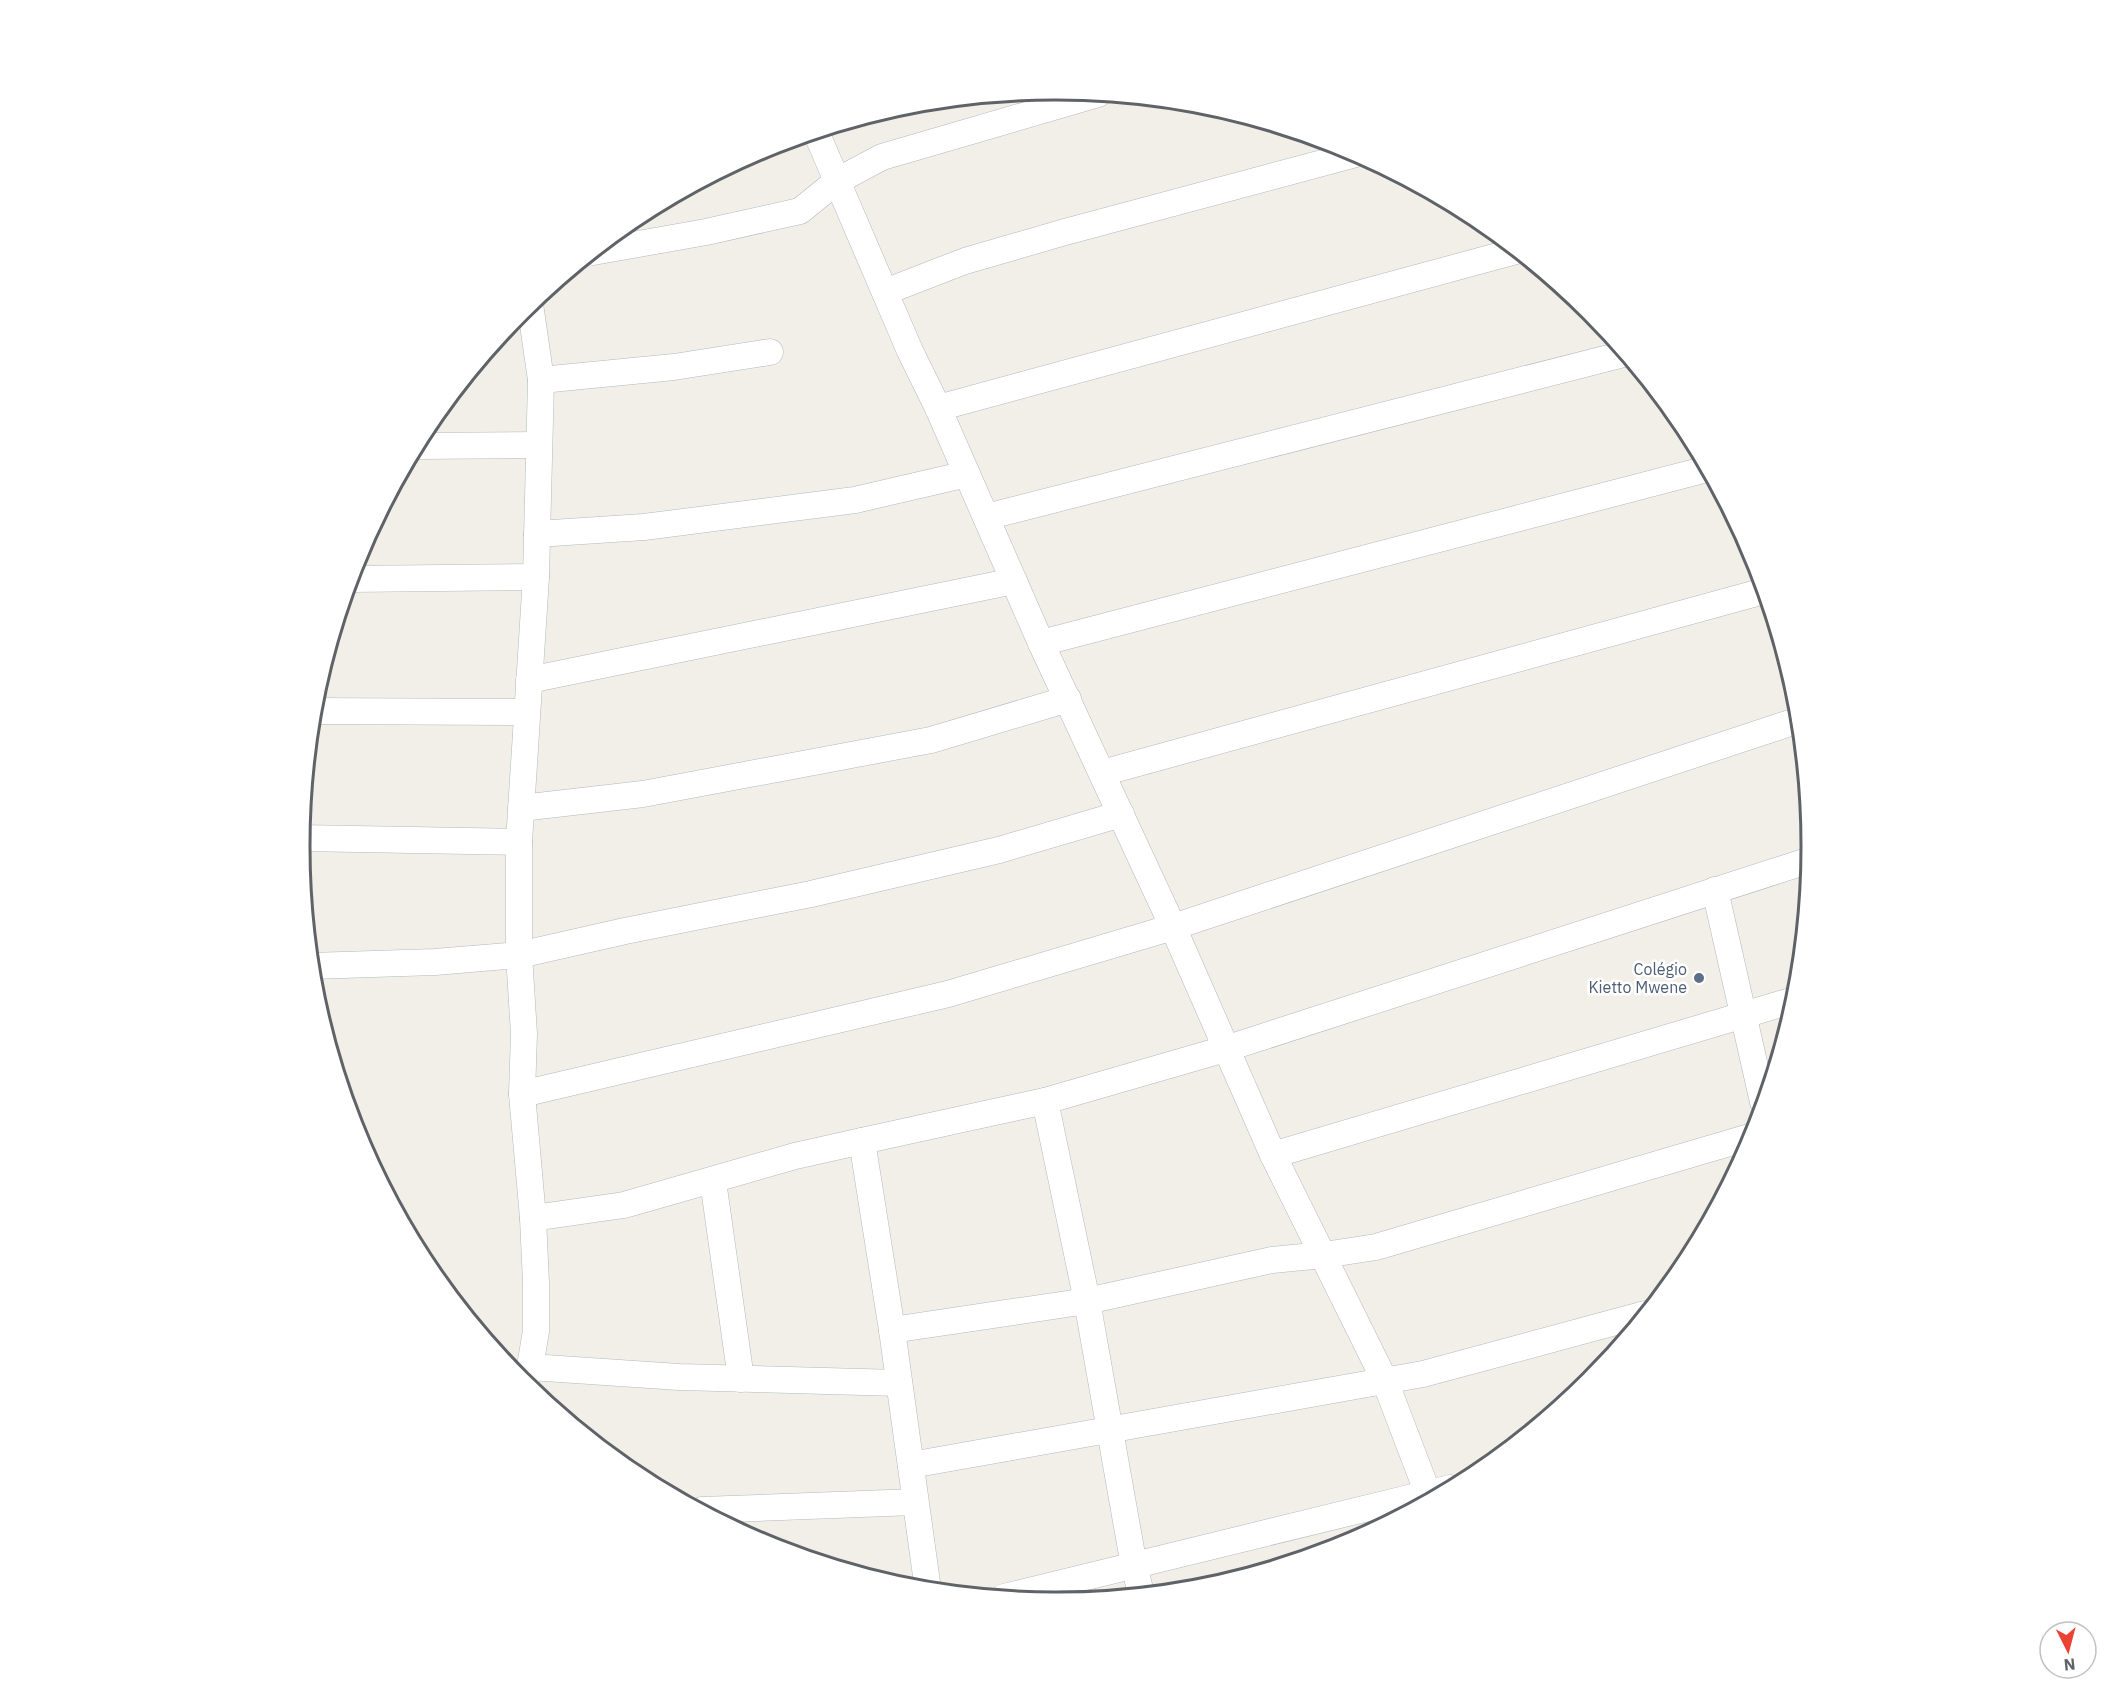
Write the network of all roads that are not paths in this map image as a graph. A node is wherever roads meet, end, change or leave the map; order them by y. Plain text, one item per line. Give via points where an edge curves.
1 (1075, 101) edge
2 (819, 139) edge
3 (1342, 158) edge
4 (837, 181) junction
5 (609, 249) edge
6 (1507, 253) edge
7 (885, 292) junction
8 (529, 318) edge
9 (770, 352) dead end
10 (1617, 356) edge
11 (541, 380) junction
12 (938, 408) junction
13 (538, 445) junction
14 (426, 446) edge
15 (1700, 471) edge
16 (967, 474) junction
17 (986, 517) junction
18 (537, 534) junction
19 (536, 577) junction
20 (359, 579) edge
21 (1014, 581) junction
22 (1756, 593) edge
23 (1041, 643) junction
24 (529, 680) junction
25 (1068, 699) junction
26 (322, 711) edge
27 (526, 712) junction
28 (1790, 723) edge
29 (1102, 772) junction
30 (522, 808) junction
31 (1121, 814) junction
32 (310, 838) edge
33 (519, 842) junction
34 (1800, 863) edge
35 (1715, 890) junction
36 (1173, 927) junction
37 (519, 955) junction
38 (320, 966) edge
39 (1783, 1003) edge
40 (1744, 1015) junction
41 (1225, 1049) junction
42 (1760, 1089) edge
43 (522, 1094) junction
44 (1045, 1101) junction
45 (1740, 1140) edge
46 (862, 1141) junction
47 (1273, 1155) junction
48 (712, 1181) junction
49 (533, 1218) junction
50 (1324, 1255) junction
51 (1087, 1300) junction
52 (1632, 1318) edge
53 (892, 1330) junction
54 (528, 1372) edge
55 (530, 1375) edge
56 (741, 1379) junction
57 (1384, 1381) junction
58 (899, 1383) junction
59 (1110, 1430) junction
60 (910, 1465) junction
61 (1433, 1489) edge
62 (1415, 1499) edge
63 (915, 1502) junction
64 (715, 1510) edge
65 (1134, 1566) junction
66 (926, 1580) edge
67 (1140, 1586) edge
68 (1029, 1591) edge

1 - 4 street via 882,157
2 - 4 street
3 - 7 street via 965,261
4 - 5 street via 800,212
4 - 7 street
6 - 12 street
7 - 12 street
8 - 11 street
9 - 11 street via 674,367
10 - 17 street
11 - 13 street
12 - 16 street
13 - 14 street
13 - 18 street
15 - 23 street
16 - 17 street
16 - 18 street via 855,500 644,527
17 - 21 street
18 - 19 street
19 - 20 street
19 - 24 street
21 - 23 street
21 - 24 street
22 - 29 street
23 - 25 street
24 - 27 street
25 - 29 street
25 - 30 street via 932,740 643,794
26 - 27 street
27 - 30 street
28 - 36 street
29 - 31 street
30 - 33 street
31 - 36 street
31 - 37 street via 999,850
32 - 33 street
33 - 37 street
34 - 35 street
35 - 40 street
35 - 41 street
36 - 41 street
36 - 43 street via 948,994
37 - 38 street
37 - 43 street via 524,1034
39 - 40 street
40 - 42 street
40 - 47 street
41 - 44 street
41 - 47 street
43 - 49 street
44 - 46 street
44 - 51 street
45 - 50 street via 1376,1247
46 - 48 street
46 - 53 street
47 - 50 street
48 - 49 street via 624,1205
48 - 56 street
49 - 54 street via 536,1331
50 - 51 street via 1272,1260
50 - 57 street
51 - 53 street
51 - 59 street
52 - 57 street
53 - 58 street
55 - 56 street
56 - 58 street
57 - 59 street
57 - 61 street
58 - 60 street
59 - 60 street
59 - 65 street
60 - 63 street
62 - 65 street
63 - 64 street
63 - 66 street
65 - 67 street
65 - 68 street

